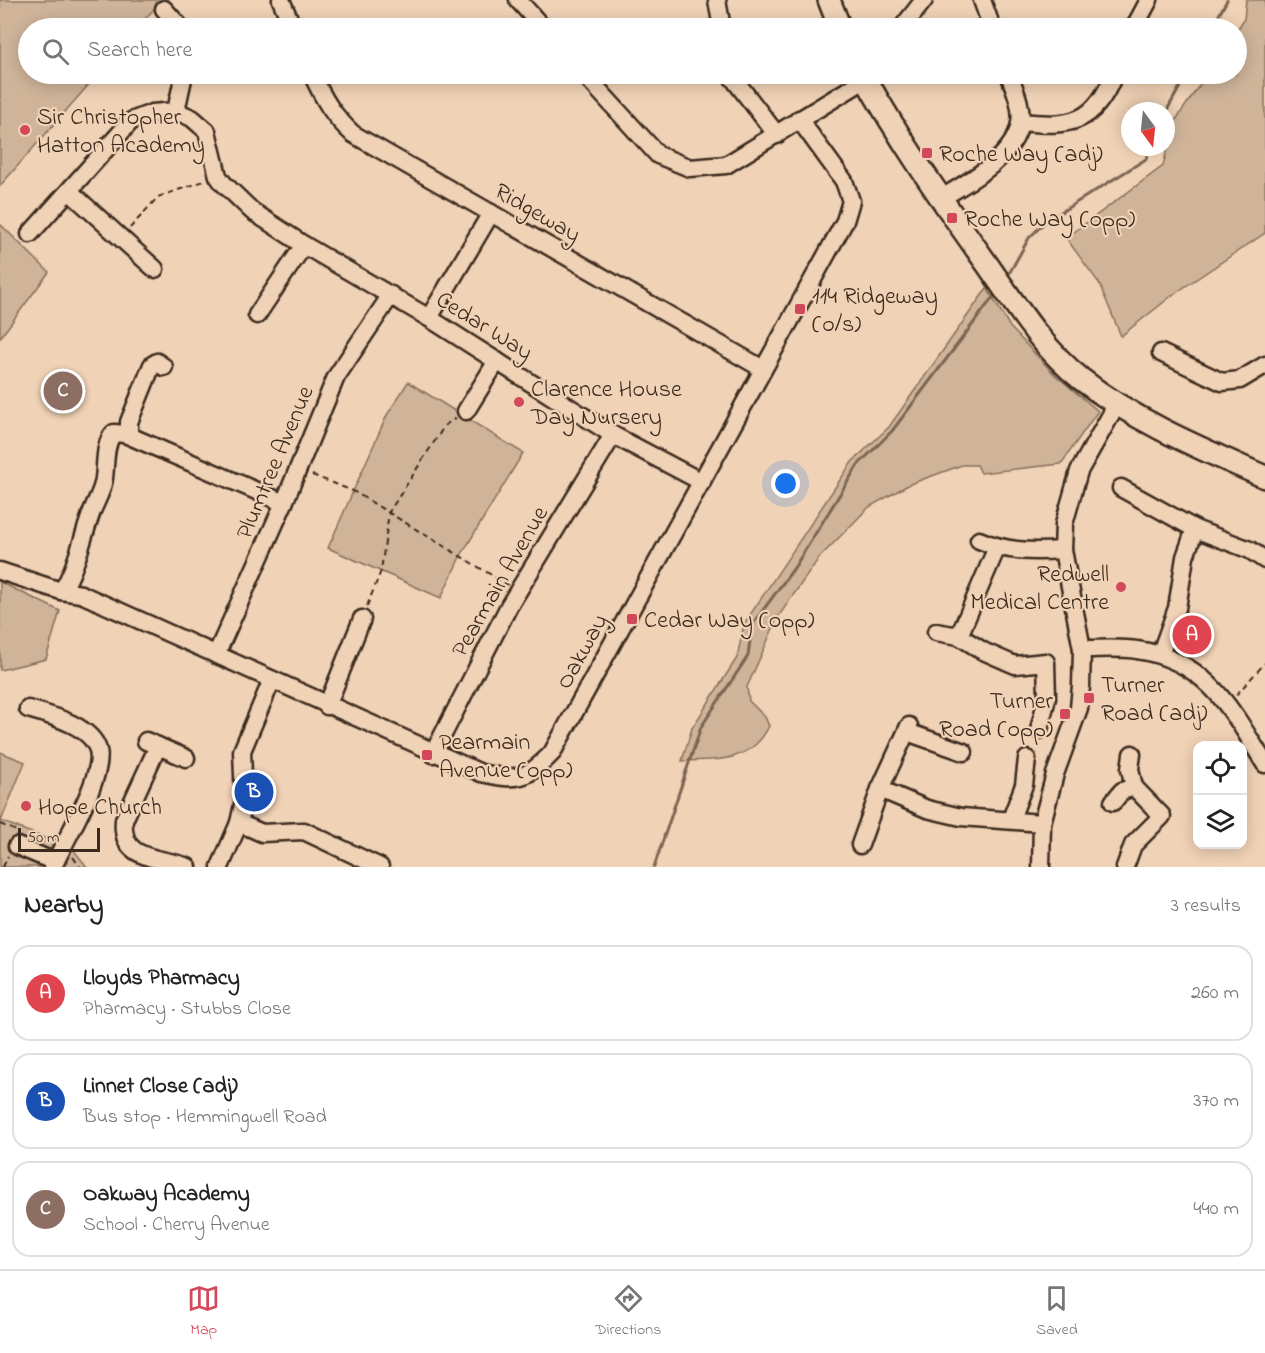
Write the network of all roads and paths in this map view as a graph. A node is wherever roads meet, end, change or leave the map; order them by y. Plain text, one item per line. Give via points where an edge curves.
1 (281, 0) edge
2 (518, 0) edge
3 (717, 0) edge
4 (829, 0) edge
5 (924, 0) edge
6 (982, 0) edge
7 (1149, 0) edge
8 (164, 9) dead end
9 (172, 18) edge
10 (289, 18) edge
11 (534, 18) edge
12 (720, 18) edge
13 (836, 18) edge
14 (910, 18) edge
15 (988, 18) edge
16 (1139, 18) edge
17 (182, 84) edge
18 (316, 84) edge
19 (593, 84) edge
20 (738, 84) edge
21 (853, 84) edge
22 (870, 84) edge
23 (1013, 84) edge
24 (1109, 84) edge
25 (176, 111) junction
26 (800, 119) junction
27 (1021, 122) junction
28 (777, 135) junction
29 (218, 176) junction
30 (69, 191) junction
31 (942, 198) junction
32 (491, 213) junction
33 (30, 234) dead end
34 (121, 238) junction
35 (304, 245) junction
36 (155, 268) dead end
37 (391, 294) junction
38 (257, 315) dead end
39 (429, 318) junction
40 (1161, 353) dead end
41 (497, 361) junction
42 (1265, 365) edge
43 (164, 367) dead end
44 (763, 369) junction
45 (1117, 405) junction
46 (466, 411) joint
47 (127, 435) junction
48 (613, 435) junction
49 (298, 469) junction
50 (1265, 477) edge
51 (702, 482) junction
52 (1121, 488) dead end
53 (284, 503) junction
54 (389, 512) junction
55 (1195, 529) junction
56 (979, 540) dead end
57 (997, 547) junction
58 (1062, 550) junction
59 (1265, 560) edge
60 (0, 571) edge
61 (62, 591) junction
62 (518, 591) junction
63 (362, 619) joint
64 (936, 632) dead end
65 (959, 636) junction
66 (1082, 649) junction
67 (1160, 655) junction
68 (216, 656) junction
69 (1265, 663) edge
70 (271, 682) junction
71 (1228, 704) junction
72 (327, 705) junction
73 (28, 709) dead end
74 (1039, 730) dead end
75 (964, 752) dead end
76 (434, 754) junction
77 (1132, 754) dead end
78 (186, 758) dead end
79 (1027, 759) dead end
80 (1265, 764) edge
81 (880, 789) junction
82 (1138, 791) junction
83 (1113, 802) dead end
84 (1011, 819) junction
85 (239, 823) junction
86 (1042, 823) junction
87 (860, 845) dead end
88 (17, 846) dead end
89 (54, 865) edge
90 (188, 867) edge
91 (220, 867) edge
92 (380, 867) edge
93 (1041, 867) edge
94 (1125, 867) edge

1 - 10 street
2 - 11 street
3 - 12 street
4 - 13 main road
5 - 14 street
6 - 15 street
7 - 16 street
8 - 9 street
17 - 25 street
18 - 32 street, Ridgeway via 338,120 353,134
19 - 28 street via 658,155 690,168 726,165
20 - 28 street
21 - 26 street
22 - 31 main road
23 - 27 street
24 - 27 street via 1098,107 1078,120 1052,125
25 - 29 street, Cedar Way via 207,131
25 - 30 street via 152,112 131,121
26 - 28 street
26 - 44 street, Oakway via 844,181 851,201 845,222
27 - 31 street via 1011,146 977,176
29 - 34 path via 158,197
29 - 35 street, Cedar Way via 252,211
30 - 33 street
30 - 34 street
31 - 45 main road via 1035,333 1080,378
32 - 39 street
32 - 44 street, Ridgeway
34 - 36 street
35 - 37 street, Cedar Way
35 - 38 street
37 - 39 street, Cedar Way
37 - 49 street, Plumtree Avenue via 336,377
39 - 41 street, Cedar Way
40 - 42 street via 1222,382 1240,380
41 - 46 street
41 - 48 street, Cedar Way
43 - 47 street via 157,362 152,365
44 - 51 street, Oakway
45 - 50 main road
45 - 58 street via 1079,471 1067,507
46 - 54 path via 445,424
47 - 53 street
47 - 61 street via 114,433 110,437 103,489 91,514 74,573
48 - 51 street, Cedar Way
48 - 62 street, Pearmain Avenue
49 - 53 street, Plumtree Avenue
49 - 54 path via 353,491
51 - 76 street, Oakway via 552,753 533,773 508,779
52 - 55 street
53 - 68 street, Plumtree Avenue
54 - 62 path
54 - 63 path via 381,571
55 - 59 street via 1250,550
55 - 67 street via 1185,557 1177,608
56 - 57 street
57 - 58 street via 1026,552
57 - 65 street
58 - 66 street
60 - 61 street, Oakway
61 - 68 street, Oakway via 81,594
62 - 76 street, Pearmain Avenue
63 - 72 street
64 - 65 street
65 - 74 street via 1001,661 1027,666 1046,662 1047,698
66 - 67 street via 1137,650
66 - 86 street via 1079,708
67 - 71 street via 1182,663 1215,688
68 - 70 street, Oakway
69 - 71 path
70 - 72 street, Oakway
70 - 85 street via 242,751 244,800
71 - 80 street
72 - 76 street, Oakway
73 - 89 street via 86,733 98,749 99,768
75 - 81 street via 908,729
77 - 82 street via 1130,769
78 - 90 street via 152,743 123,831 126,842 142,856
79 - 84 street via 1024,785
81 - 84 street via 927,809 961,817
81 - 87 street
82 - 83 street via 1122,791
82 - 94 street via 1162,816 1133,845
84 - 86 street
85 - 91 street
85 - 92 street via 262,833 304,831
86 - 93 street
88 - 89 street

